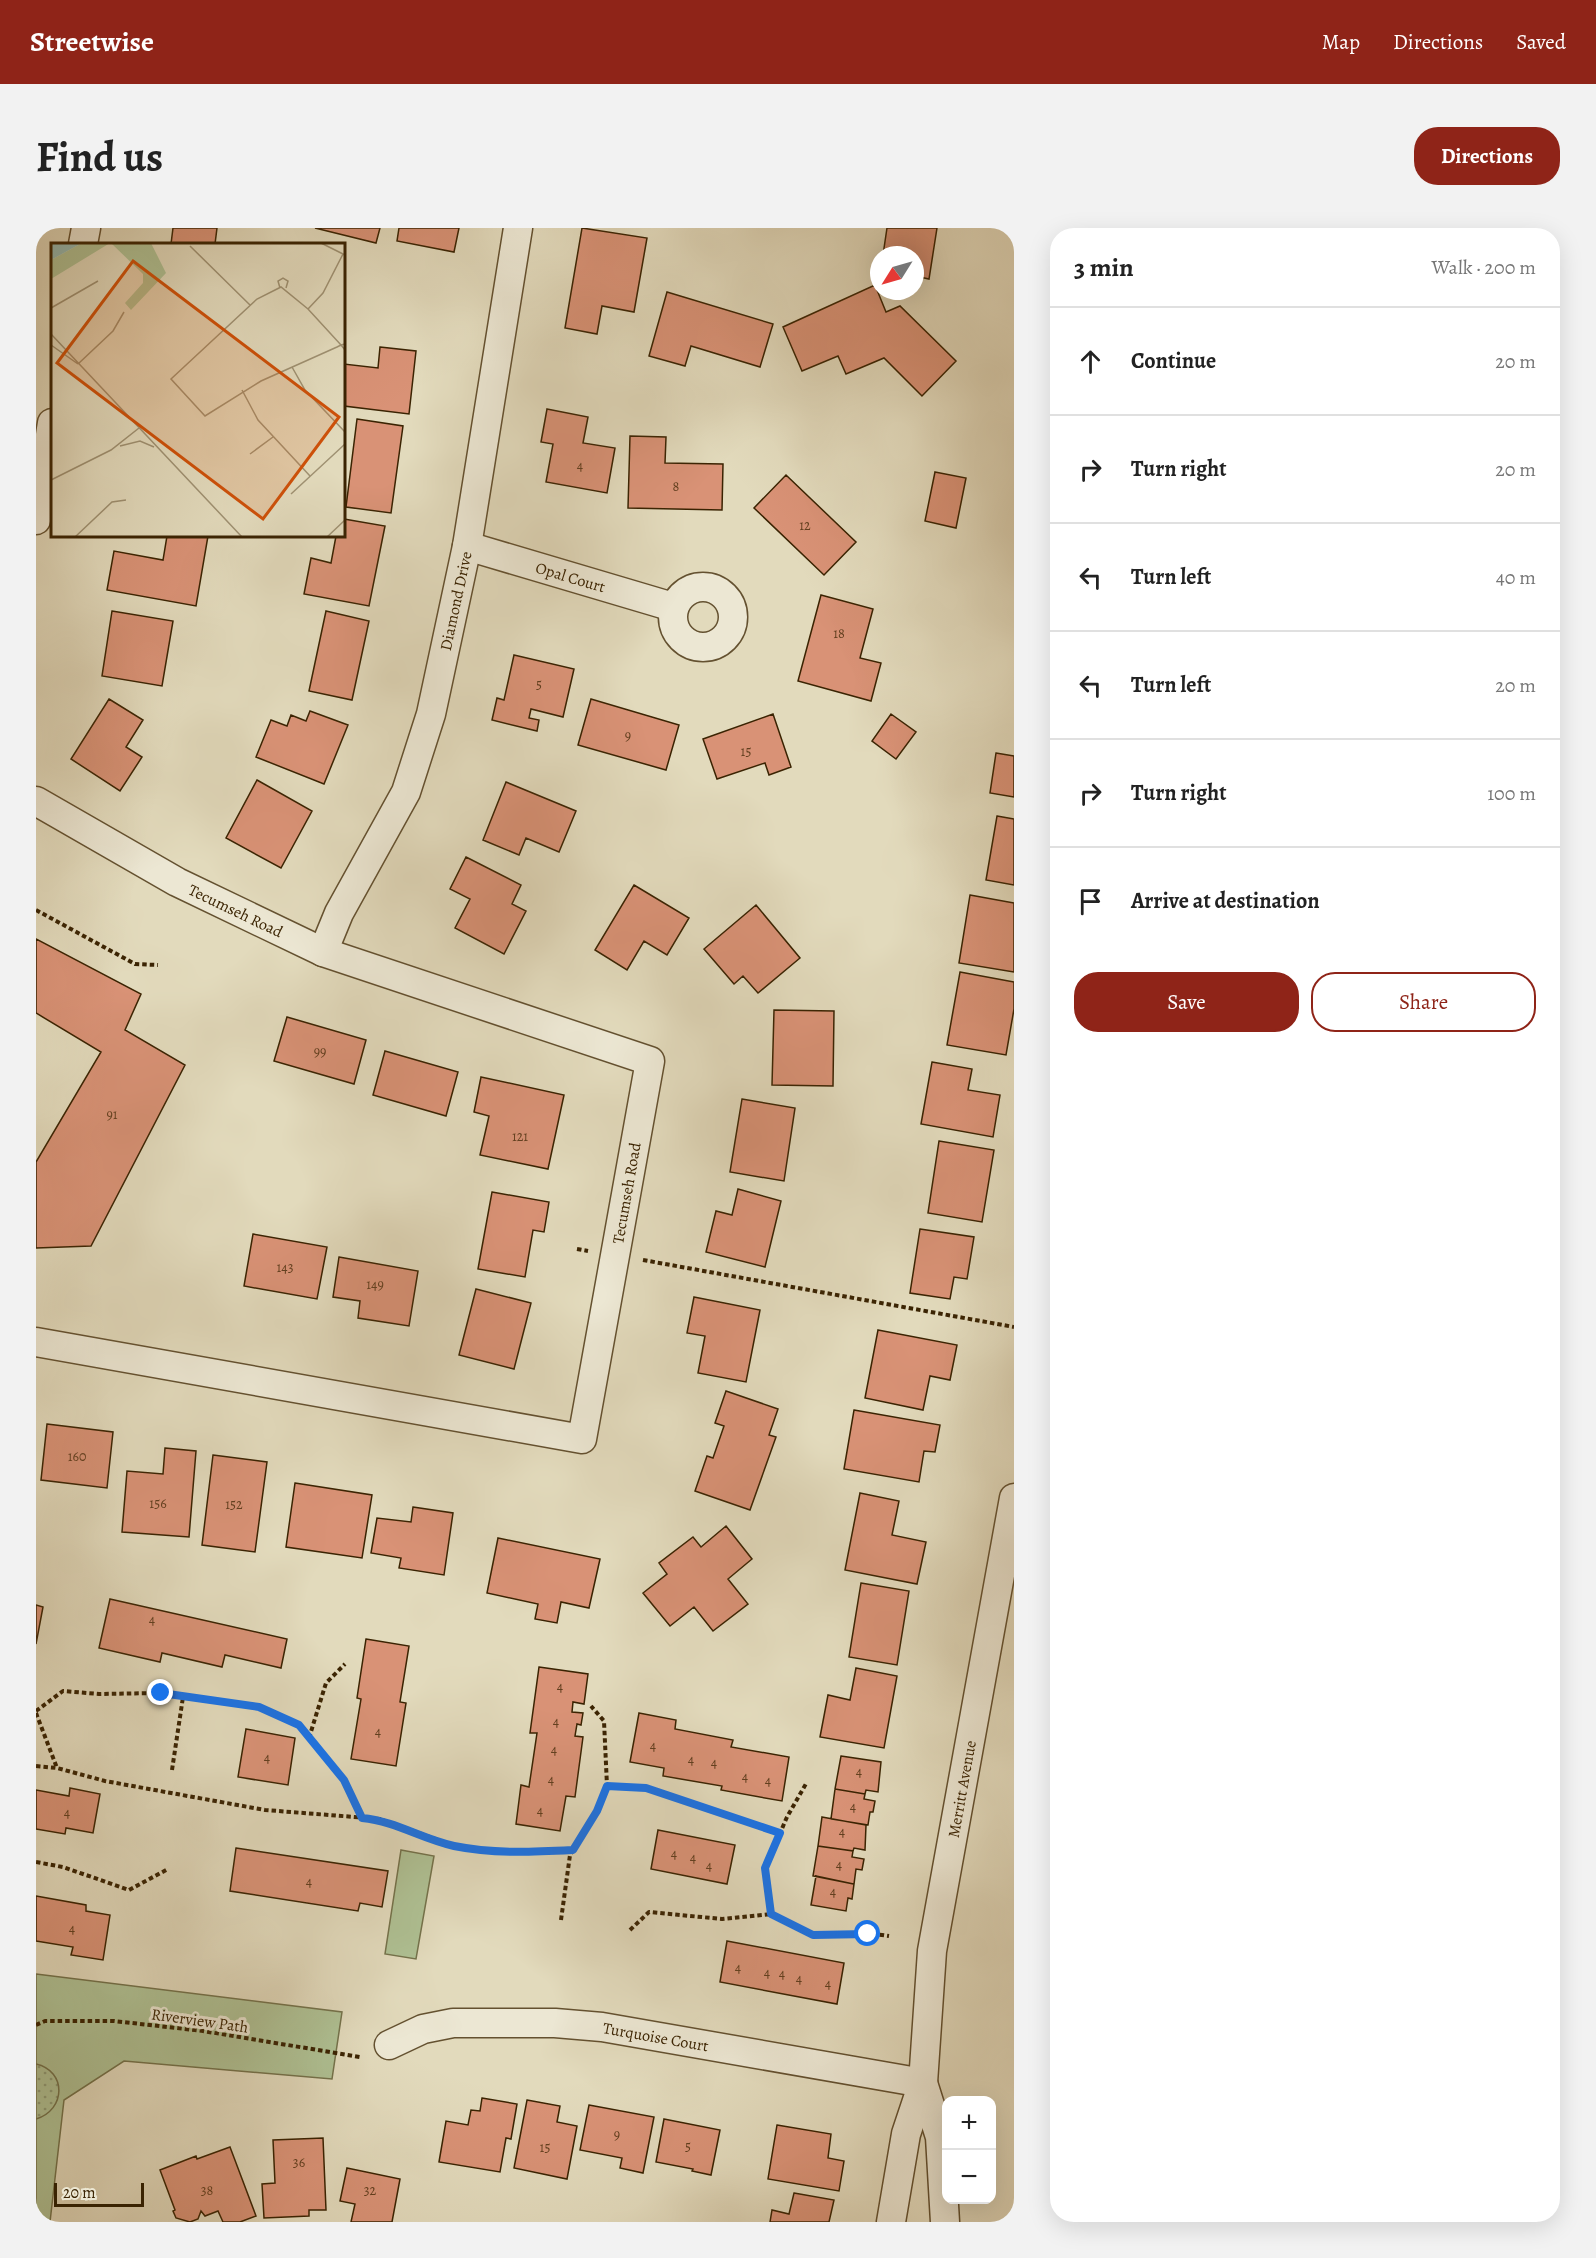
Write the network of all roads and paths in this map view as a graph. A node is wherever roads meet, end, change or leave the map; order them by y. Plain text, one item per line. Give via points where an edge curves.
1 (86, 228) edge
2 (518, 228) edge
3 (83, 243) edge
4 (51, 429) edge
5 (36, 520) edge
6 (467, 546) junction
7 (674, 608) dead end
8 (36, 801) edge
9 (36, 910) edge
10 (323, 952) junction
11 (158, 965) dead end
12 (577, 1249) dead end
13 (615, 1255) junction
14 (1014, 1327) edge
15 (36, 1342) edge
16 (1014, 1498) edge
17 (345, 1664) dead end
18 (183, 1697) junction
19 (591, 1706) dead end
20 (36, 1712) edge
21 (309, 1738) junction
22 (36, 1766) edge
23 (57, 1768) junction
24 (172, 1770) dead end
25 (807, 1782) dead end
26 (607, 1786) junction
27 (362, 1818) junction
28 (780, 1833) junction
29 (573, 1850) junction
30 (36, 1862) edge
31 (168, 1869) dead end
32 (771, 1914) junction
33 (561, 1920) dead end
34 (630, 1930) dead end
35 (889, 1936) dead end
36 (36, 2025) edge
37 (389, 2045) dead end
38 (360, 2057) dead end
39 (923, 2083) junction
40 (891, 2222) edge
41 (945, 2222) edge

1 - 3 street
2 - 6 street, Diamond Drive
4 - 5 street
6 - 7 street, Opal Court
6 - 10 street, Diamond Drive via 431,714 406,792 339,913
8 - 10 street, Tecumseh Road via 177,882
9 - 11 path via 135,964
10 - 13 street, Tecumseh Road via 650,1061
12 - 13 path
13 - 14 path
13 - 15 street, Tecumseh Road via 582,1439
16 - 39 street, Merritt Avenue via 932,1951
17 - 21 path via 326,1683
18 - 20 path via 63,1691
18 - 21 path via 259,1707 299,1725
18 - 24 path
19 - 26 path via 604,1721
20 - 23 path
21 - 27 path via 344,1780
22 - 23 path
23 - 27 path via 105,1781 265,1810
25 - 28 path
26 - 28 path via 646,1788
26 - 29 path
27 - 29 path via 380,1819 452,1845 505,1853
28 - 32 path via 765,1868
29 - 33 path
30 - 31 path via 129,1890
32 - 34 path via 722,1919 649,1912
32 - 35 path via 813,1935
36 - 38 path, Riverview Path via 45,2021 114,2021
37 - 39 street, Turquoise Court via 423,2029 453,2023 555,2023 602,2027
39 - 40 street, Merritt Avenue via 906,2134
39 - 41 street, Merritt Avenue via 940,2137

